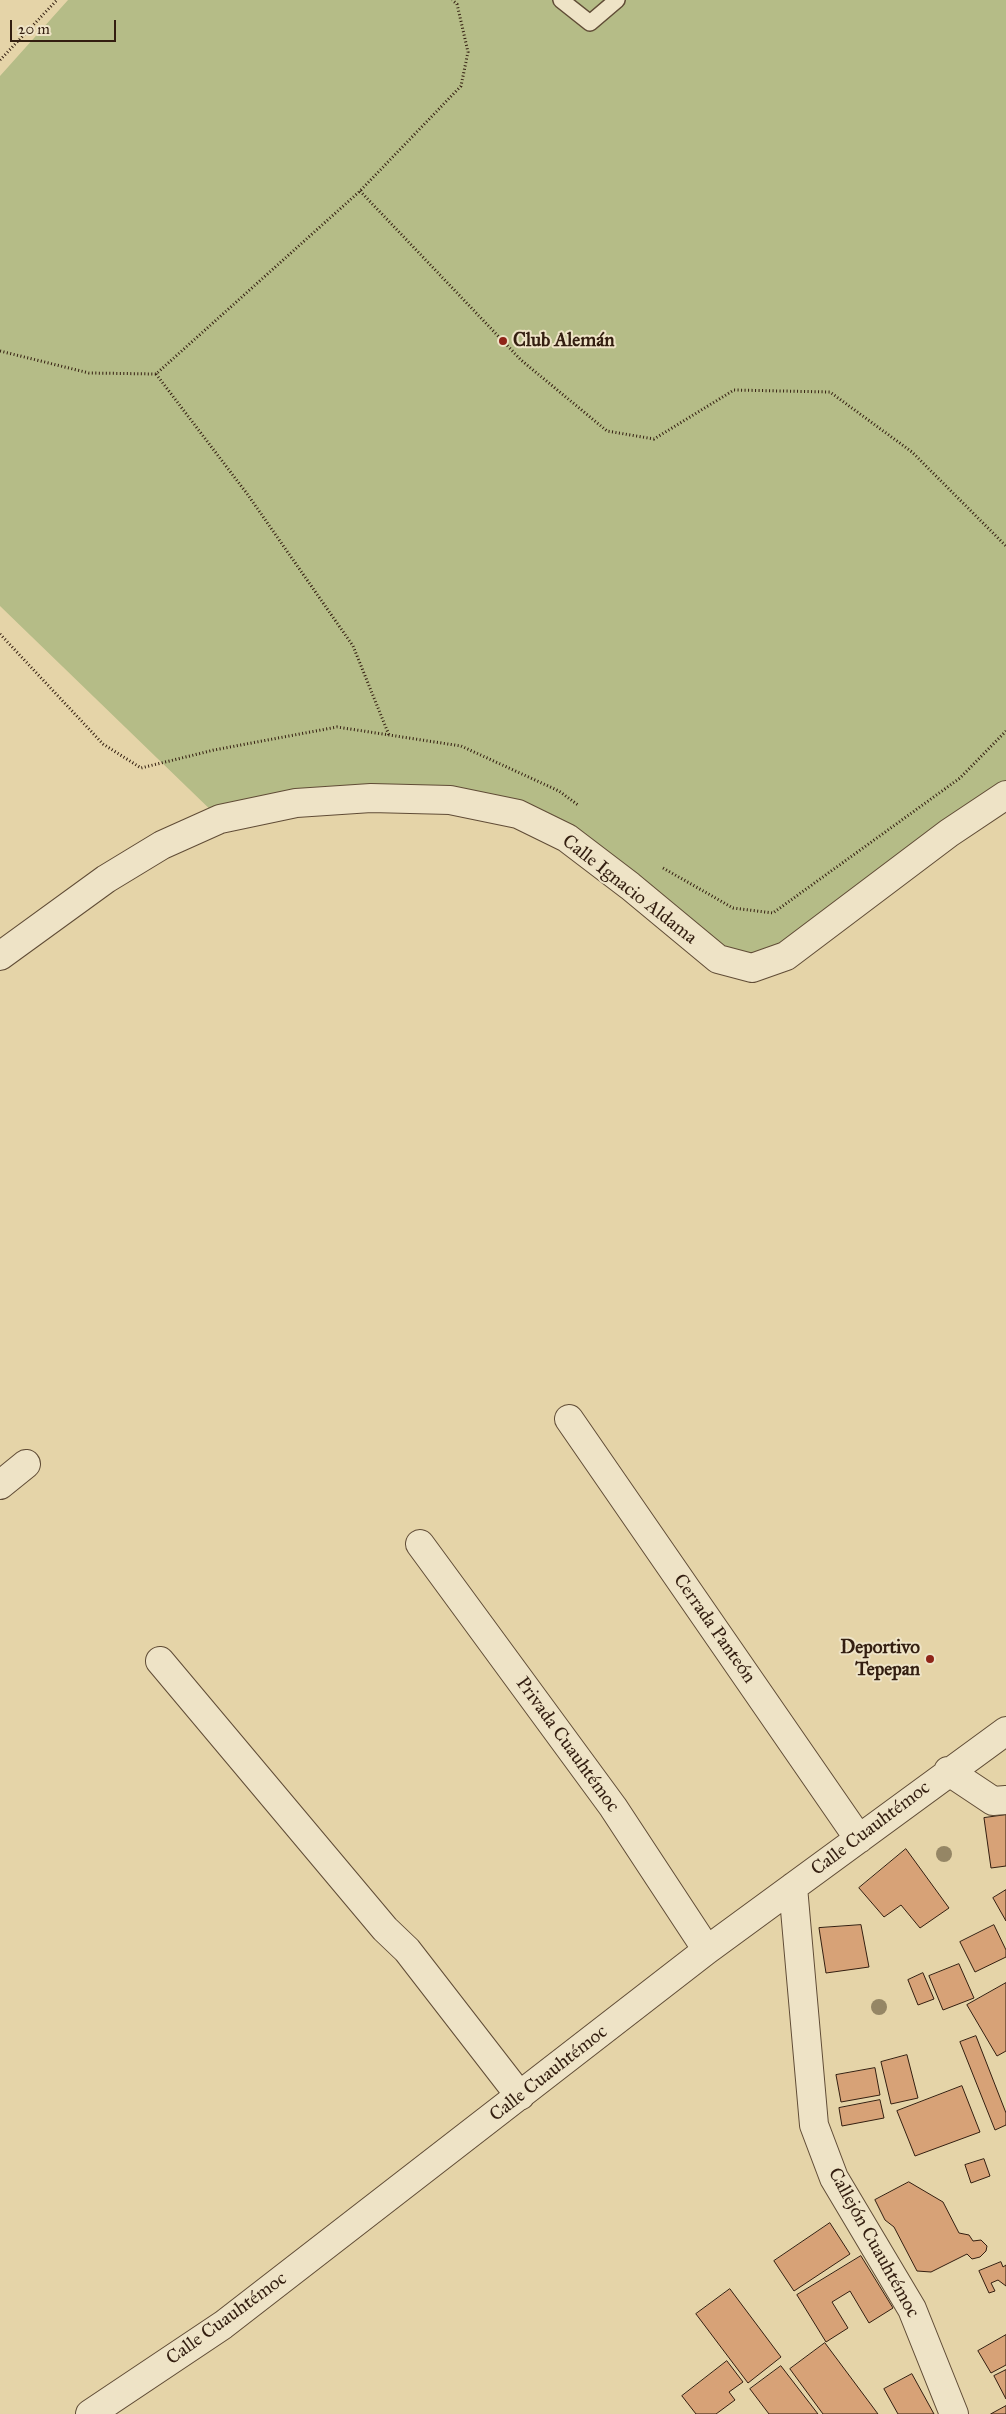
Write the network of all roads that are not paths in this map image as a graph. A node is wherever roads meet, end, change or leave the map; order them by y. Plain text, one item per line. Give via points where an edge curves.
1 (562, 0) edge
2 (617, 0) edge
3 (1006, 796) edge
4 (0, 956) edge
5 (569, 1419) dead end
6 (26, 1464) dead end
7 (0, 1485) edge
8 (420, 1544) dead end
9 (160, 1661) dead end
10 (1006, 1731) edge
11 (948, 1771) junction
12 (1006, 1800) edge
13 (858, 1839) junction
14 (793, 1888) junction
15 (707, 1950) junction
16 (520, 2096) junction
17 (90, 2414) edge
18 (954, 2414) edge

1 - 2 lane via 590,23
3 - 4 street, Calle Ignacio Aldama via 949,833 786,956 752,968 718,959 567,838 518,814 450,800 371,798 296,803 220,819 162,845 106,879
5 - 13 street, Cerrada Panteón
6 - 7 street
8 - 15 street, Privada Cuauhtémoc via 613,1807
9 - 16 street via 407,1950
10 - 11 street, Calle Cuauhtémoc
11 - 12 street via 993,1801
11 - 13 street, Calle Cuauhtémoc
13 - 14 street, Calle Cuauhtémoc
14 - 15 street, Calle Cuauhtémoc
14 - 18 street, Callejón Cuauhtémoc via 814,2125 834,2178 912,2309
15 - 16 street, Calle Cuauhtémoc
16 - 17 street, Calle Cuauhtémoc via 223,2325

